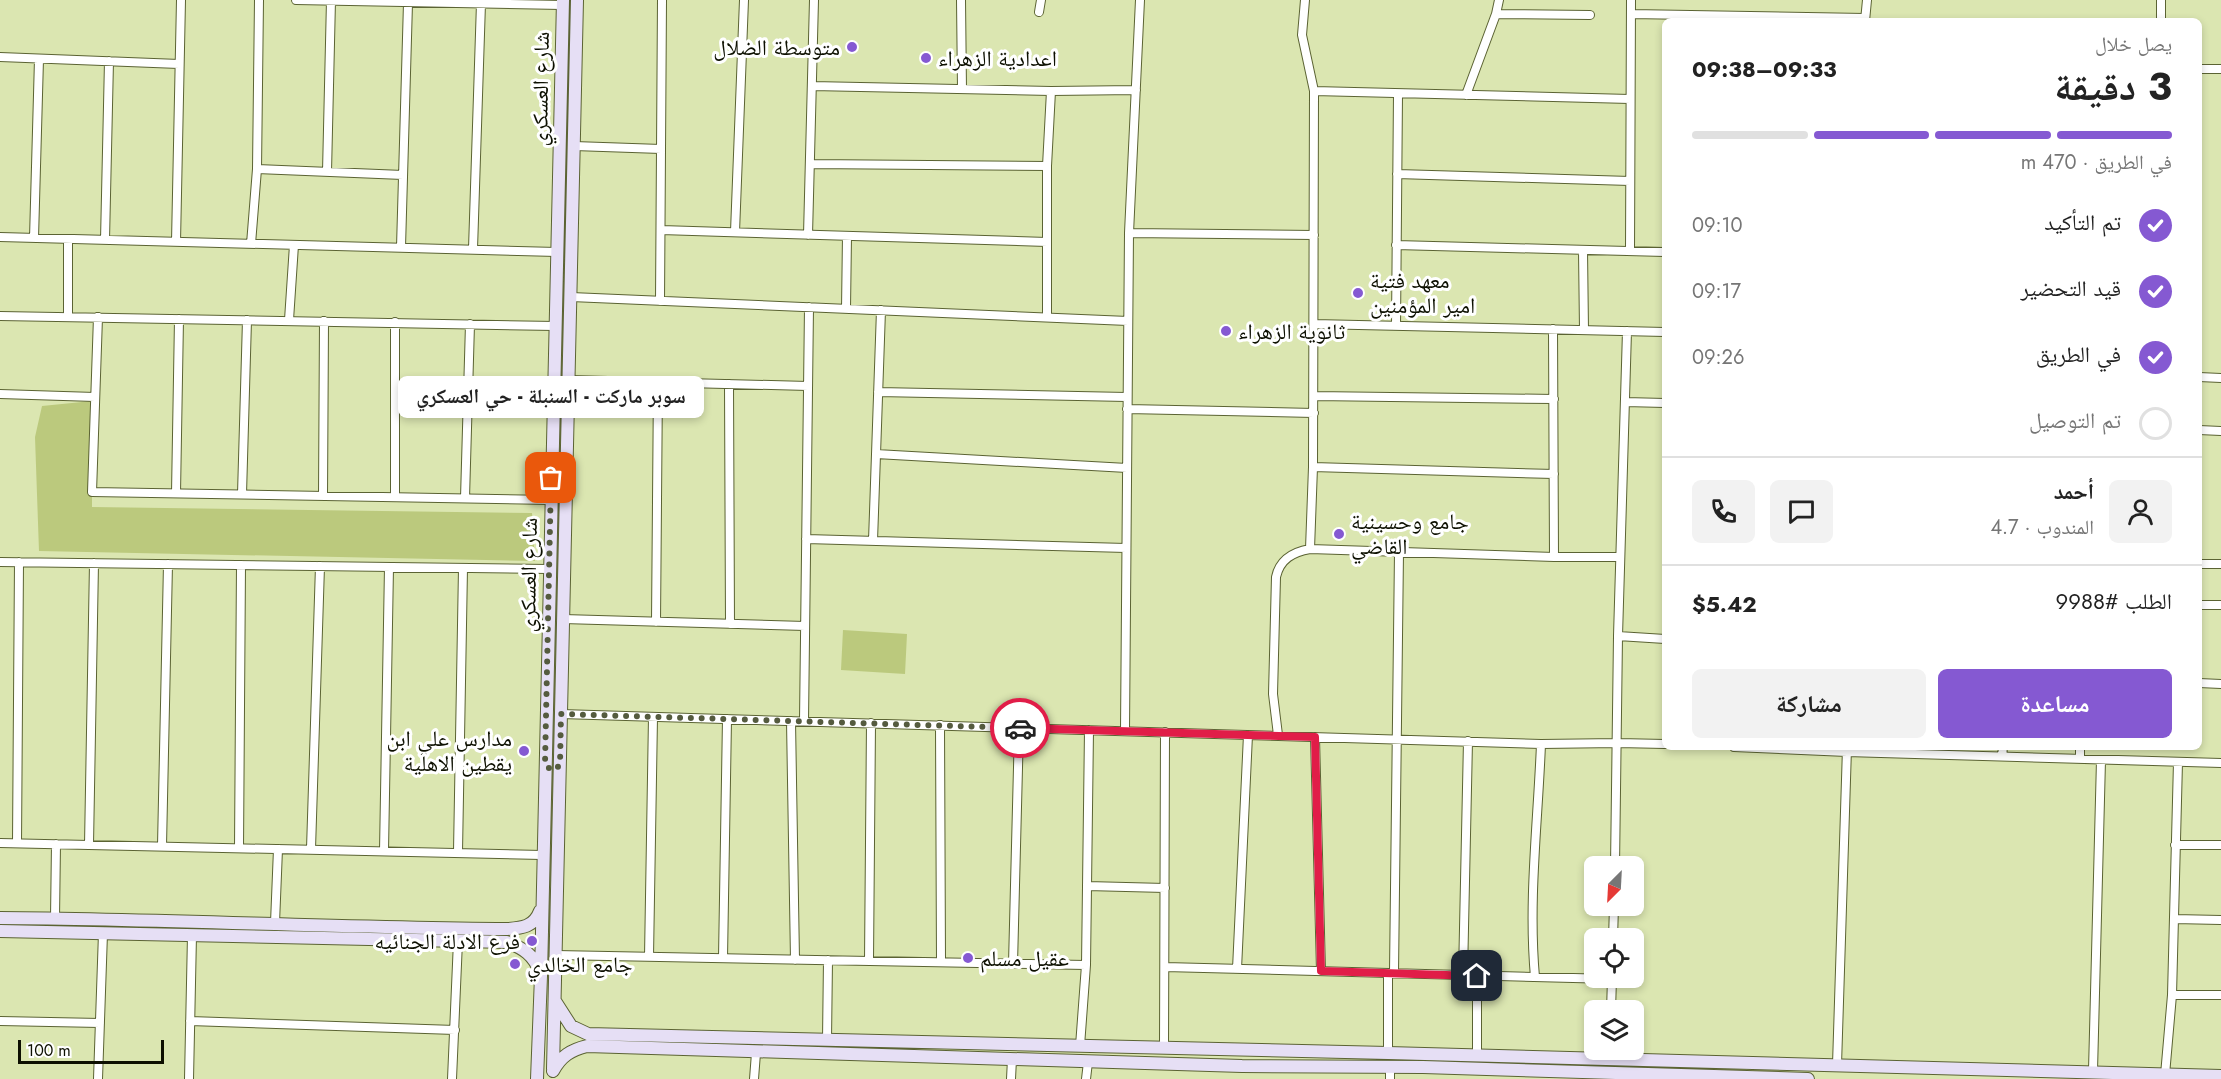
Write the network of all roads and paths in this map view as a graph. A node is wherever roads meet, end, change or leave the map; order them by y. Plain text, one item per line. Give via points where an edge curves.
1 (181, 0) edge
2 (259, 0) edge
3 (296, 0) edge
4 (331, 0) edge
5 (577, 0) edge
6 (662, 0) edge
7 (744, 0) edge
8 (814, 0) edge
9 (961, 0) edge
10 (1041, 0) edge
11 (1140, 0) edge
12 (1305, 0) edge
13 (1499, 0) edge
14 (1631, 0) edge
15 (1867, 0) edge
16 (2161, 0) edge
17 (408, 3) junction
18 (481, 3) junction
19 (563, 3) edge
20 (1039, 12) dead end
21 (1496, 14) junction
22 (1631, 14) junction
23 (1590, 15) dead end
24 (1695, 18) edge
25 (1865, 18) edge
26 (2161, 18) edge
27 (0, 57) edge
28 (39, 59) junction
29 (109, 62) junction
30 (179, 64) junction
31 (2202, 69) edge
32 (2221, 69) edge
33 (812, 87) junction
34 (962, 89) junction
35 (1136, 90) junction
36 (1051, 91) junction
37 (1314, 91) junction
38 (1398, 94) junction
39 (1466, 95) junction
40 (1630, 99) junction
41 (574, 146) junction
42 (661, 149) junction
43 (810, 164) junction
44 (559, 166) junction
45 (1047, 166) junction
46 (573, 168) junction
47 (257, 169) junction
48 (327, 172) junction
49 (1397, 174) junction
50 (403, 175) junction
51 (1630, 181) junction
52 (558, 192) junction
53 (573, 193) junction
54 (661, 230) junction
55 (735, 232) junction
56 (1129, 233) junction
57 (808, 235) junction
58 (1314, 235) junction
59 (847, 236) junction
60 (0, 237) edge
61 (34, 238) junction
62 (68, 239) junction
63 (105, 240) junction
64 (176, 242) junction
65 (1047, 242) junction
66 (251, 244) junction
67 (294, 245) junction
68 (1396, 245) junction
69 (401, 248) junction
70 (473, 249) junction
71 (1583, 250) junction
72 (1630, 251) junction
73 (557, 252) junction
74 (1662, 252) edge
75 (571, 297) junction
76 (660, 301) junction
77 (808, 307) junction
78 (846, 309) junction
79 (881, 310) junction
80 (0, 315) edge
81 (68, 317) junction
82 (98, 317) junction
83 (1047, 317) junction
84 (179, 319) junction
85 (247, 320) junction
86 (289, 320) junction
87 (324, 321) junction
88 (1128, 321) junction
89 (395, 322) junction
90 (470, 324) junction
91 (1314, 324) junction
92 (555, 326) junction
93 (1396, 326) junction
94 (1553, 329) junction
95 (1584, 330) junction
96 (1627, 331) junction
97 (1662, 332) edge
98 (2202, 377) edge
99 (2221, 378) edge
100 (569, 380) junction
101 (658, 382) junction
102 (729, 384) junction
103 (808, 386) junction
104 (878, 392) junction
105 (0, 394) edge
106 (1314, 396) junction
107 (96, 397) junction
108 (1127, 397) junction
109 (1554, 399) junction
110 (1625, 402) junction
111 (1662, 403) edge
112 (1127, 409) junction
113 (1314, 412) junction
114 (2202, 430) edge
115 (2221, 431) edge
116 (876, 454) junction
117 (1313, 466) junction
118 (1127, 468) junction
119 (1554, 474) junction
120 (176, 493) junction
121 (242, 494) junction
122 (323, 496) junction
123 (395, 497) junction
124 (465, 498) junction
125 (551, 500) junction
126 (806, 539) junction
127 (873, 541) junction
128 (1126, 548) junction
129 (1310, 549) junction
130 (1399, 552) junction
131 (1554, 557) junction
132 (1620, 557) junction
133 (0, 562) edge
134 (19, 562) junction
135 (94, 563) junction
136 (168, 564) junction
137 (2202, 564) edge
138 (2221, 564) edge
139 (241, 565) junction
140 (320, 566) junction
141 (389, 567) junction
142 (463, 568) junction
143 (549, 569) junction
144 (2202, 605) edge
145 (2221, 605) edge
146 (564, 619) junction
147 (656, 622) junction
148 (730, 624) junction
149 (805, 626) junction
150 (1618, 636) junction
151 (1662, 639) edge
152 (2202, 683) edge
153 (2221, 684) edge
154 (561, 714) junction
155 (653, 717) junction
156 (727, 719) junction
157 (791, 721) junction
158 (804, 721) junction
159 (871, 723) junction
160 (940, 725) junction
161 (1019, 728) junction
162 (1089, 730) junction
163 (1125, 731) junction
164 (1166, 732) junction
165 (1248, 735) junction
166 (1278, 735) junction
167 (1315, 737) junction
168 (1396, 739) junction
169 (1468, 741) junction
170 (1618, 743) junction
171 (1541, 744) junction
172 (1662, 744) edge
173 (1847, 750) edge
174 (2080, 750) edge
175 (1924, 751) edge
176 (2002, 752) edge
177 (2080, 758) junction
178 (2100, 760) junction
179 (2178, 762) junction
180 (2221, 763) edge
181 (545, 764) junction
182 (560, 765) junction
183 (544, 794) junction
184 (560, 796) junction
185 (0, 843) edge
186 (17, 843) junction
187 (56, 844) junction
188 (89, 845) junction
189 (2175, 845) junction
190 (2221, 845) edge
191 (162, 846) junction
192 (239, 848) junction
193 (278, 849) junction
194 (311, 849) junction
195 (384, 851) junction
196 (458, 852) junction
197 (542, 855) junction
198 (1614, 856) edge
199 (1087, 886) junction
200 (1165, 888) junction
201 (541, 904) junction
202 (0, 918) edge
203 (24, 918) junction
204 (55, 918) junction
205 (2174, 919) junction
206 (2221, 920) edge
207 (275, 923) junction
208 (507, 929) junction
209 (0, 931) edge
210 (22, 932) junction
211 (103, 933) junction
212 (192, 935) junction
213 (458, 940) junction
214 (507, 942) junction
215 (556, 955) junction
216 (649, 957) junction
217 (723, 958) junction
218 (795, 960) junction
219 (828, 960) junction
220 (869, 961) junction
221 (941, 962) junction
222 (1013, 964) junction
223 (1086, 965) junction
224 (1165, 967) junction
225 (1237, 969) junction
226 (1321, 971) junction
227 (1391, 973) junction
228 (1463, 975) junction
229 (541, 976) junction
230 (1477, 976) junction
231 (1535, 977) junction
232 (1584, 978) edge
233 (2172, 994) junction
234 (2221, 995) edge
235 (555, 1001) junction
236 (0, 1021) edge
237 (190, 1021) junction
238 (100, 1023) junction
239 (455, 1030) junction
240 (826, 1040) junction
241 (1080, 1046) junction
242 (1164, 1048) junction
243 (1245, 1049) junction
244 (1278, 1050) junction
245 (756, 1053) junction
246 (1388, 1053) junction
247 (1584, 1054) edge
248 (1477, 1055) junction
249 (1644, 1058) edge
250 (1012, 1059) junction
251 (1658, 1060) junction
252 (1088, 1062) junction
253 (1837, 1065) junction
254 (1242, 1066) junction
255 (1278, 1066) junction
256 (2092, 1071) junction
257 (1390, 1073) edge
258 (1657, 1074) junction
259 (553, 1075) edge
260 (2015, 1075) edge
261 (2046, 1075) edge
262 (2165, 1075) junction
263 (2221, 1076) edge
264 (98, 1079) edge
265 (189, 1079) edge
266 (452, 1079) edge
267 (537, 1079) edge
268 (754, 1079) edge
269 (1011, 1079) edge
270 (1086, 1079) edge
271 (1808, 1079) edge

1 - 30 street
2 - 47 street
3 - 4 street
4 - 17 street
4 - 48 street
5 - 41 street, شارع العسكري
6 - 42 street
7 - 55 street
8 - 33 street
9 - 34 street
10 - 20 street
11 - 35 street
12 - 37 street via 1302,35
13 - 21 street
14 - 22 street
15 - 25 street
16 - 26 street
17 - 18 street
17 - 50 street
18 - 19 street
18 - 70 street
19 - 44 street, شارع العسكري
21 - 23 street
21 - 39 street
22 - 24 street
22 - 40 street
27 - 28 street
28 - 29 street
28 - 61 street
29 - 30 street
29 - 63 street
30 - 64 street
31 - 32 street
33 - 34 street
33 - 43 street
34 - 36 street
35 - 36 street
35 - 56 street
36 - 45 street
37 - 38 street
37 - 58 street
38 - 39 street
38 - 49 street
39 - 40 street
40 - 51 street
41 - 42 street
41 - 46 street, شارع العسكري
42 - 54 street
43 - 45 street
43 - 57 street
44 - 46 street via 566,171
44 - 52 street, شارع العسكري
45 - 65 street
46 - 53 street, شارع العسكري
47 - 48 street
47 - 66 street
48 - 50 street
49 - 51 street
49 - 68 street
50 - 69 street
51 - 72 street
52 - 53 street
52 - 73 street, شارع العسكري
53 - 75 street, شارع العسكري
54 - 55 street
54 - 76 street
55 - 57 street
56 - 58 street
56 - 88 street
57 - 59 street
58 - 91 street
59 - 65 street
59 - 78 street
60 - 61 street
61 - 62 street
62 - 63 street
62 - 81 street
63 - 64 street
64 - 66 street
65 - 83 street
66 - 67 street
67 - 69 street
67 - 86 street
68 - 71 street
68 - 93 street
69 - 70 street
70 - 73 street
71 - 72 street
71 - 95 street
72 - 74 street
73 - 92 street, شارع العسكري
75 - 76 street
75 - 100 street, شارع العسكري
76 - 77 street
77 - 78 street
77 - 103 street
78 - 79 street
79 - 83 street
79 - 104 street
80 - 81 street
81 - 82 street
82 - 84 street
82 - 107 street
83 - 88 street
84 - 85 street
84 - 120 street
85 - 86 street
85 - 121 street
86 - 87 street
87 - 89 street
87 - 122 street
88 - 108 street
89 - 90 street
89 - 123 street
90 - 92 street
90 - 124 street
91 - 93 street
91 - 106 street
92 - 125 street, شارع العسكري
93 - 94 street
94 - 95 street
94 - 109 street
95 - 96 street
96 - 97 street
96 - 110 street
98 - 99 street
100 - 101 street
100 - 146 street, شارع العسكري
101 - 102 street
101 - 147 street
102 - 103 street
102 - 148 street
103 - 126 street
104 - 108 street
104 - 116 street
105 - 107 street
106 - 109 street
106 - 113 street
107 - 120 street via 93,492
108 - 112 street
109 - 119 street
110 - 111 street
110 - 132 street
112 - 113 street
112 - 118 street
113 - 117 street
114 - 115 street
116 - 118 street
116 - 127 street
117 - 119 street
117 - 129 street
118 - 128 street
119 - 131 street
120 - 121 street
121 - 122 street
122 - 123 street
123 - 124 street
124 - 125 street
125 - 143 street, شارع العسكري
126 - 127 street
126 - 149 street
127 - 128 street
128 - 163 street
129 - 130 street
129 - 166 street via 1287,557 1278,567 1276,577 1273,694
130 - 131 street
130 - 168 street
131 - 132 street
132 - 150 street
133 - 134 street
134 - 135 street
134 - 186 street
135 - 136 street
135 - 188 street
136 - 139 street
136 - 191 street
137 - 138 street
139 - 140 street
139 - 192 street
140 - 141 street
140 - 194 street
141 - 142 street
141 - 195 street
142 - 143 street
142 - 196 street
143 - 181 street, شارع العسكري
144 - 145 street
146 - 147 street
146 - 154 street, شارع العسكري
147 - 148 street
148 - 149 street
149 - 158 street
150 - 151 street
150 - 170 street
152 - 153 street
154 - 155 street
154 - 182 street, شارع العسكري
155 - 156 street
155 - 216 street
156 - 157 street
156 - 217 street
157 - 158 street
157 - 218 street
158 - 159 street
159 - 160 street
159 - 220 street
160 - 161 street
160 - 221 street
161 - 162 street
161 - 222 street
162 - 163 street
162 - 199 street
163 - 164 street
164 - 165 street
164 - 200 street
165 - 166 street
165 - 225 street
166 - 167 street
167 - 168 street
167 - 226 street
168 - 169 street
168 - 227 street
169 - 171 street
169 - 228 street
170 - 171 street
170 - 172 street
170 - 198 street
171 - 231 street via 1532,916
173 - 175 street
173 - 253 street
174 - 177 street
175 - 176 street
176 - 177 street
177 - 178 street
178 - 179 street
178 - 256 street
179 - 180 street
179 - 189 street
181 - 182 street via 554,770
181 - 183 street, شارع العسكري
182 - 184 street, شارع العسكري
183 - 184 street via 550,790
183 - 197 street, شارع العسكري
184 - 215 street, شارع العسكري
185 - 186 street
186 - 187 street
187 - 188 street
187 - 204 street
188 - 191 street
189 - 190 street
189 - 205 street
191 - 192 street
192 - 193 street
193 - 194 street
193 - 207 street
194 - 195 street
195 - 196 street
196 - 197 street
197 - 201 street, شارع العسكري
199 - 200 street
199 - 223 street
200 - 224 street
201 - 208 street via 533,924
201 - 229 street, شارع العسكري
202 - 203 street
202 - 209 street
203 - 204 street
203 - 210 street via 19,923
204 - 207 street
205 - 206 street
205 - 233 street
207 - 208 street
208 - 214 street
209 - 210 street
210 - 211 street
211 - 212 street
211 - 238 street
212 - 213 street
212 - 237 street
213 - 214 street
213 - 239 street
214 - 229 street via 529,954
215 - 216 street
215 - 235 street, شارع العسكري
216 - 217 street
217 - 218 street
218 - 219 street
219 - 220 street
219 - 240 street
220 - 221 street
221 - 222 street
222 - 223 street
223 - 241 street
224 - 225 street
224 - 242 street
225 - 226 street
226 - 227 street
227 - 228 street
227 - 246 street
228 - 230 street
229 - 267 street, شارع العسكري
230 - 231 street
230 - 248 street
231 - 232 street
233 - 234 street
233 - 262 street
235 - 240 street via 571,1026 588,1034
235 - 259 street, شارع العسكري
236 - 238 street
237 - 239 street
237 - 265 street
238 - 264 street
239 - 266 street
240 - 241 street
241 - 242 street
242 - 243 street
243 - 244 street
243 - 254 street via 1248,1060
244 - 246 street
244 - 255 street via 1272,1061
245 - 250 street
245 - 259 street via 587,1046 567,1053 558,1061
245 - 268 street
246 - 248 street
247 - 248 street
249 - 251 street
250 - 252 street
250 - 269 street
251 - 253 street
251 - 258 street
252 - 254 street
252 - 270 street
253 - 260 street
254 - 255 street
255 - 257 street
256 - 261 street
256 - 262 street
257 - 258 street
258 - 271 street
260 - 261 street
262 - 263 street

